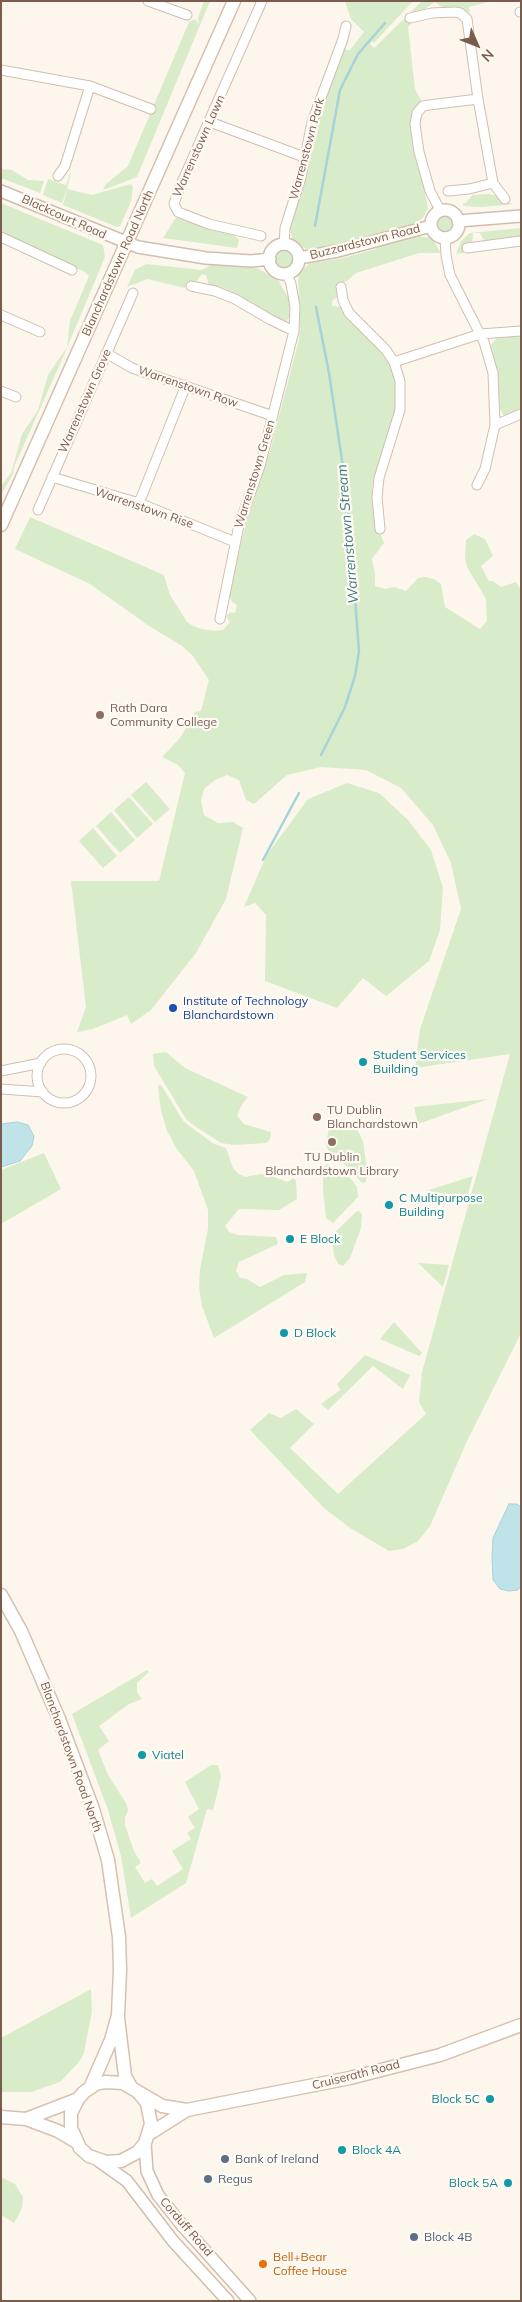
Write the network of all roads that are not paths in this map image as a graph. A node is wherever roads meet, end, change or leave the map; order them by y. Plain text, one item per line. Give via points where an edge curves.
1 (148, 1) edge
2 (234, 1) edge
3 (262, 1) edge
4 (187, 15) dead end
5 (410, 18) dead end
6 (346, 26) dead end
7 (1, 70) edge
8 (90, 86) junction
9 (478, 98) junction
10 (151, 109) dead end
11 (210, 122) junction
12 (304, 157) junction
13 (58, 176) dead end
14 (493, 183) junction
15 (1, 191) edge
16 (448, 191) dead end
17 (505, 199) dead end
18 (440, 210) junction
19 (521, 216) edge
20 (458, 221) junction
21 (431, 226) junction
22 (261, 236) dead end
23 (1, 237) edge
24 (446, 237) junction
25 (521, 241) edge
26 (126, 243) junction
27 (284, 245) junction
28 (467, 248) dead end
29 (299, 258) junction
30 (270, 260) junction
31 (72, 270) dead end
32 (287, 274) junction
33 (191, 286) dead end
34 (341, 287) dead end
35 (133, 293) dead end
36 (1, 315) edge
37 (294, 330) junction
38 (521, 331) edge
39 (40, 332) dead end
40 (480, 334) junction
41 (106, 354) junction
42 (394, 362) junction
43 (186, 385) junction
44 (1, 391) edge
45 (16, 397) dead end
46 (521, 414) edge
47 (273, 416) junction
48 (495, 425) junction
49 (52, 477) junction
50 (477, 485) dead end
51 (139, 503) junction
52 (38, 510) dead end
53 (1, 525) edge
54 (380, 529) dead end
55 (235, 542) junction
56 (220, 619) dead end
57 (41, 1063) junction
58 (1, 1070) edge
59 (1, 1089) edge
60 (43, 1092) junction
61 (1, 1596) edge
62 (118, 2015) junction
63 (521, 2025) edge
64 (90, 2088) junction
65 (135, 2090) junction
66 (78, 2099) junction
67 (187, 2110) junction
68 (1, 2118) edge
69 (26, 2119) junction
70 (147, 2139) junction
71 (75, 2141) junction
72 (99, 2161) junction
73 (228, 2301) edge
74 (250, 2301) edge

1 - 4 street
2 - 26 main road, Blanchardstown Road North
3 - 11 street, Warrenstown Lawn
5 - 9 street via 432,13 460,13 467,19
6 - 12 street, Warrenstown Park via 312,122
7 - 8 street
8 - 10 street
8 - 13 street via 65,166
9 - 14 street
9 - 18 street via 429,104 417,113 415,124 419,152 430,191
11 - 12 street
11 - 22 street, Warrenstown Lawn via 178,189 176,209 209,224
12 - 27 street, Warrenstown Park via 285,228
14 - 16 street
14 - 17 street
15 - 26 street, Blackcourt Road
18 - 20 street via 454,213
18 - 21 street via 432,218
19 - 20 street
20 - 24 street via 457,230
21 - 24 street via 438,236
21 - 29 street, Buzzardstown Road
23 - 31 street
24 - 40 street via 450,274
25 - 28 street
26 - 30 street via 206,258
26 - 53 main road, Blanchardstown Road North
27 - 29 street via 296,250
27 - 30 street via 275,248
29 - 32 street via 297,266
30 - 32 street via 273,269
32 - 37 street, Warrenstown Green via 295,307
33 - 37 street via 235,299
34 - 42 street via 349,313 383,346
35 - 41 street, Warrenstown Grove
36 - 39 street
37 - 47 street, Warrenstown Green
38 - 40 street
40 - 42 street
40 - 48 street via 493,373
41 - 43 street, Warrenstown Row via 132,368
41 - 49 street, Warrenstown Grove
42 - 54 street via 402,397 379,478
43 - 47 street, Warrenstown Row
43 - 51 street
44 - 45 street
46 - 48 street
47 - 55 street, Warrenstown Green
48 - 50 street via 485,469
49 - 51 street, Warrenstown Rise
49 - 52 street, Warrenstown Grove
51 - 55 street, Warrenstown Rise
55 - 56 street, Warrenstown Green
57 - 58 street
57 - 60 street via 37,1075
57 - 60 street via 50,1053 68,1049 83,1056 91,1072 89,1088 78,1100 62,1103
59 - 60 street
61 - 62 main road, Blanchardstown Road North via 21,1631 59,1719 93,1809 108,1860 119,1937
62 - 64 main road, Blanchardstown Road North
62 - 65 main road, Blanchardstown Road North via 125,2076
63 - 67 main road, Cruiserath Road via 440,2055 350,2078
64 - 65 main road via 115,2082
64 - 66 main road
65 - 67 main road, Cruiserath Road via 162,2106
65 - 70 main road via 147,2103 151,2114
66 - 69 main road
66 - 71 main road via 70,2120
67 - 70 main road, Cruiserath Road
68 - 69 main road
69 - 71 main road
70 - 72 main road via 128,2159
70 - 74 street, Corduff Road via 147,2171 158,2195
71 - 72 main road via 89,2156
72 - 73 street, Corduff Road via 127,2181 173,2241

